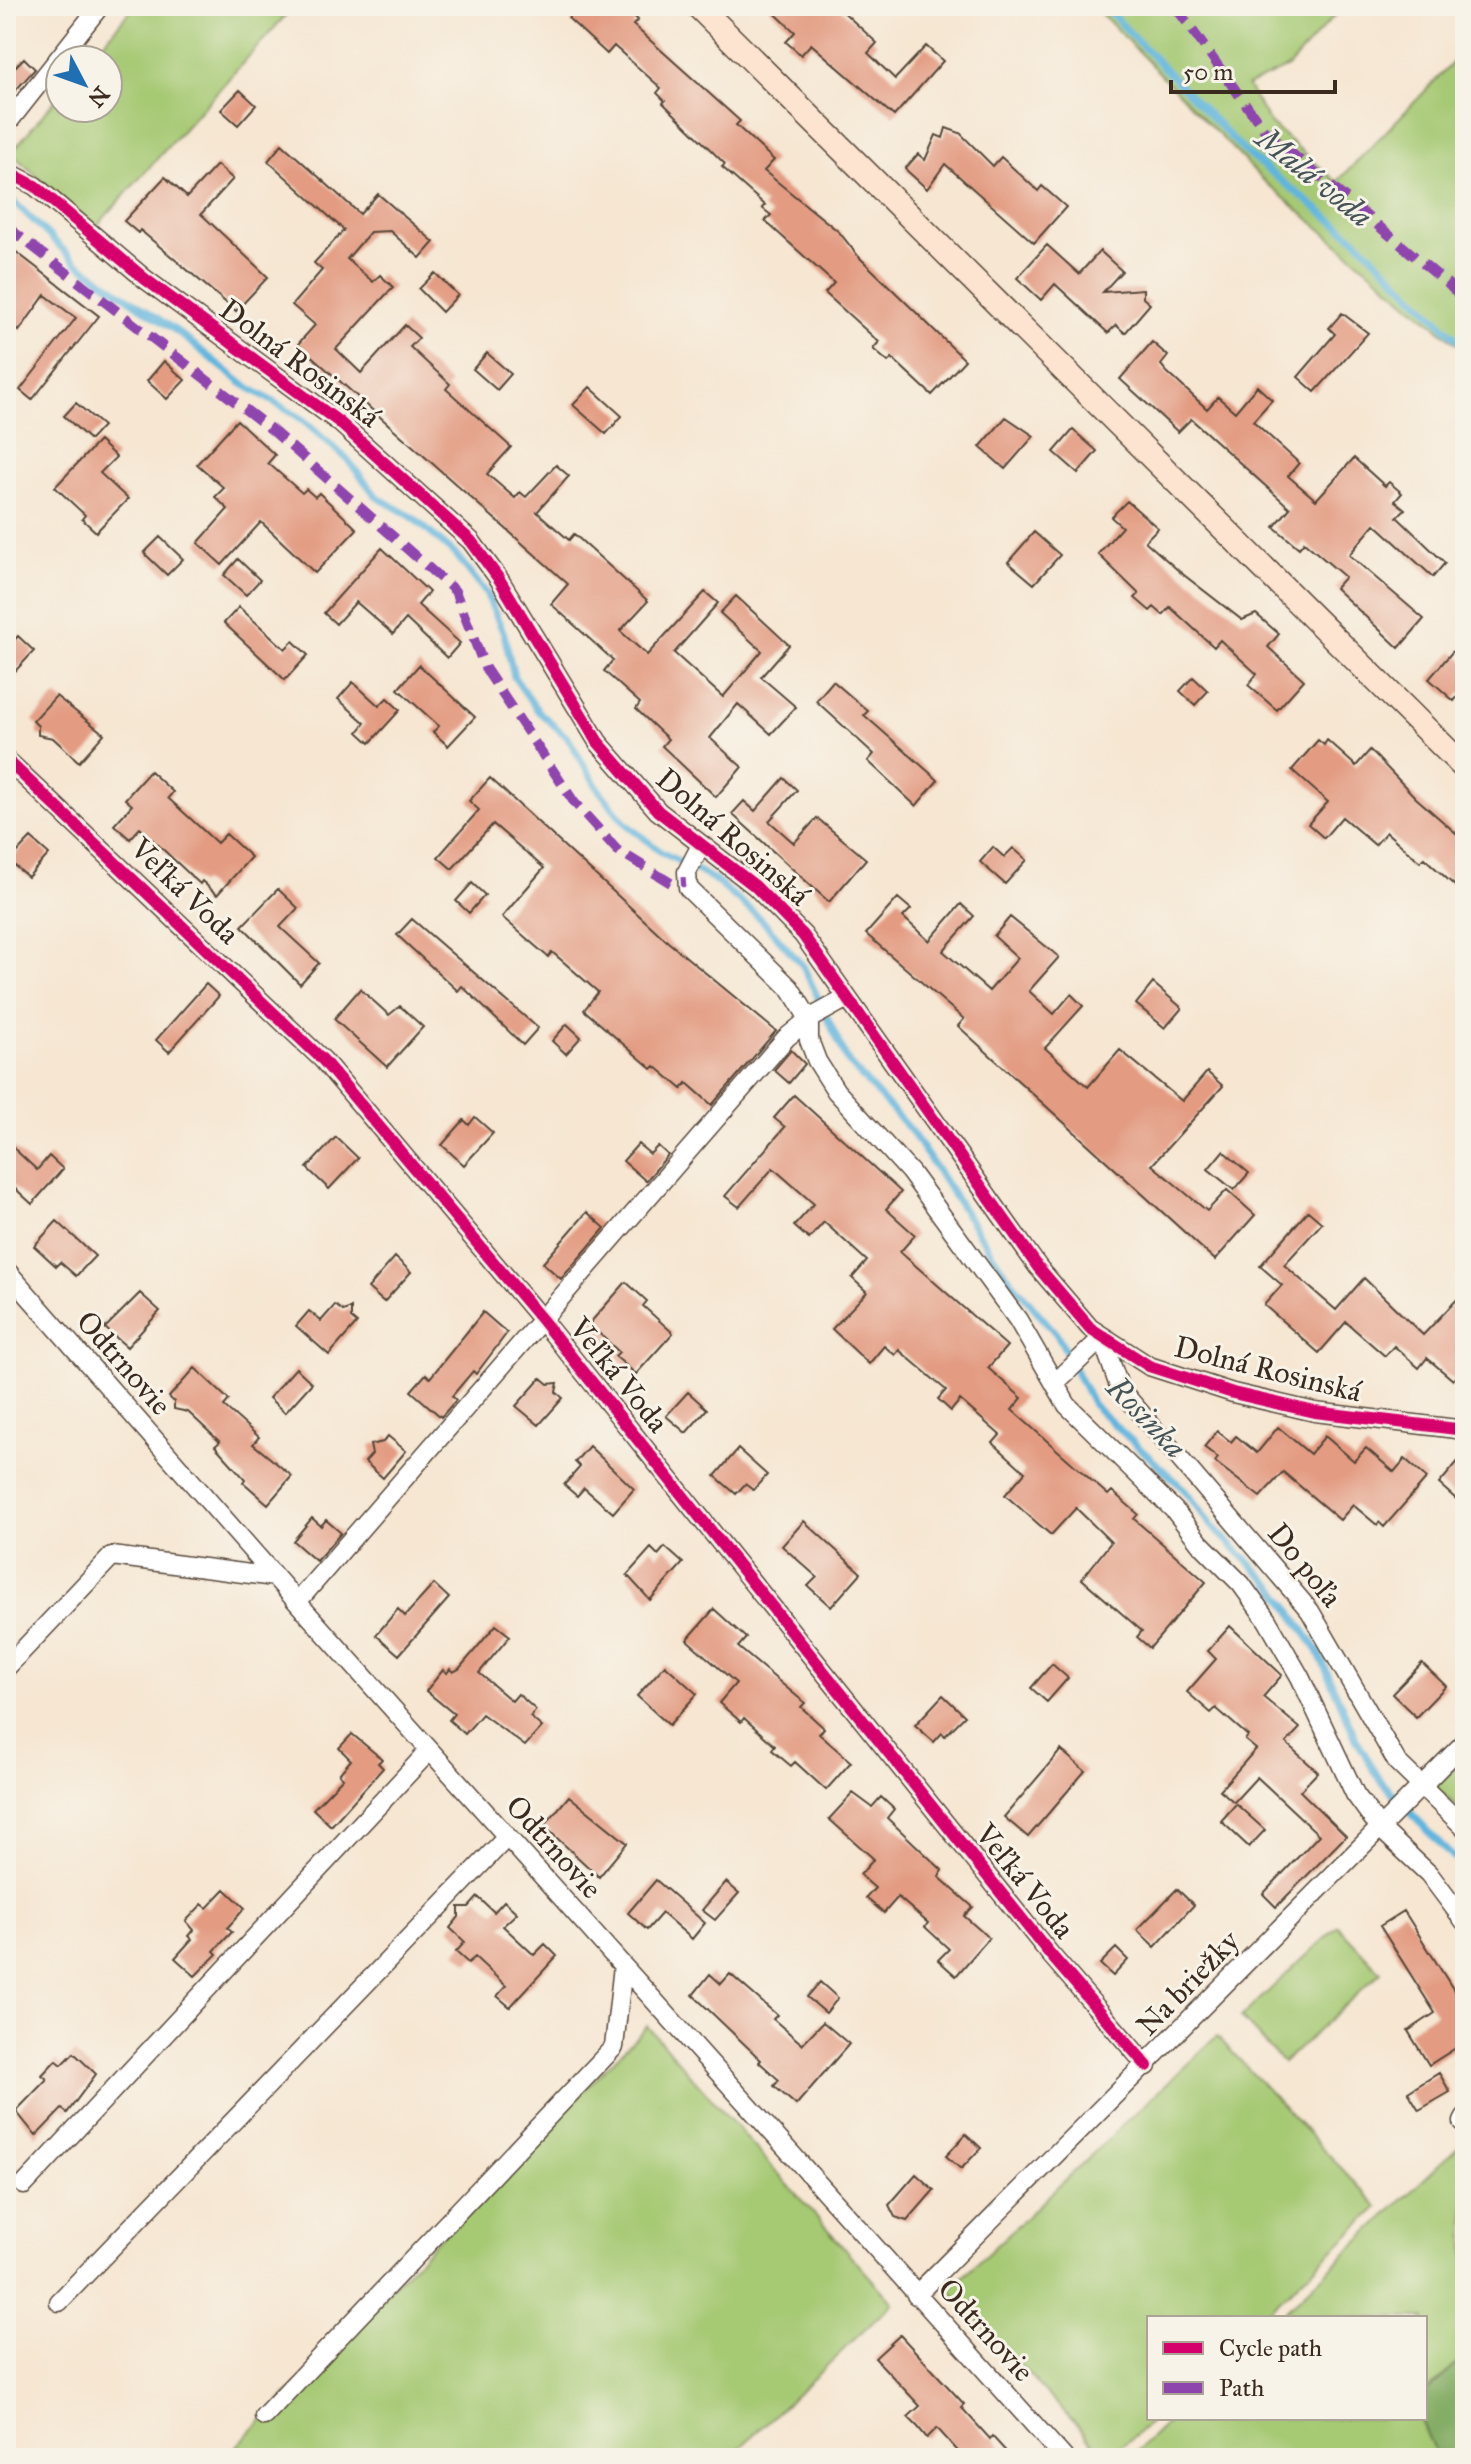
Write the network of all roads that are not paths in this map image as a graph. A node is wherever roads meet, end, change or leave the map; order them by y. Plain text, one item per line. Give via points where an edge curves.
1 (100, 6) edge
2 (698, 6) edge
3 (6, 125) edge
4 (6, 171) edge
5 (6, 759) edge
6 (1465, 768) edge
7 (693, 859) junction
8 (847, 998) junction
9 (819, 1013) junction
10 (6, 1270) edge
11 (542, 1320) junction
12 (1102, 1338) junction
13 (1065, 1373) junction
14 (1465, 1430) edge
15 (274, 1577) junction
16 (297, 1602) junction
17 (6, 1668) edge
18 (1465, 1742) edge
19 (429, 1751) junction
20 (1414, 1793) junction
21 (1379, 1827) junction
22 (1465, 1828) edge
23 (507, 1837) junction
24 (1465, 1922) edge
25 (623, 1966) junction
26 (1147, 2066) junction
27 (24, 2185) dead end
28 (916, 2295) junction
29 (59, 2302) dead end
30 (264, 2416) dead end
31 (1064, 2458) edge

1 - 3 street
2 - 6 street
4 - 7 street, Dolná Rosinská via 35,186 168,296 339,422 445,515 485,559 598,742
5 - 11 street, Veľká Voda via 323,1060
7 - 8 street, Dolná Rosinská via 733,867 783,912
7 - 9 street via 686,882 693,894
8 - 9 street
8 - 12 street, Dolná Rosinská via 1038,1267
9 - 11 street via 786,1038
9 - 13 street via 809,1040 836,1091 910,1172 1018,1320
10 - 15 street, Odtrnovie
11 - 16 street
11 - 26 street, Veľká Voda via 1050,1954
12 - 13 street
12 - 14 street, Dolná Rosinská via 1149,1366 1233,1393 1315,1412
12 - 20 street, Do poľa via 1120,1389 1310,1611
13 - 21 street via 1086,1427 1175,1511 1267,1620 1355,1794
15 - 16 street, Odtrnovie
15 - 17 street via 112,1556
16 - 19 street, Odtrnovie
18 - 20 street, Na briežky
19 - 23 street, Odtrnovie
19 - 27 street
20 - 21 street, Na briežky
20 - 22 street, Do poľa
21 - 24 street via 1429,1874
21 - 26 street, Na briežky
23 - 25 street, Odtrnovie
23 - 29 street
25 - 28 street, Odtrnovie
25 - 30 street via 614,2047
26 - 28 street, Na briežky
28 - 31 street, Odtrnovie

